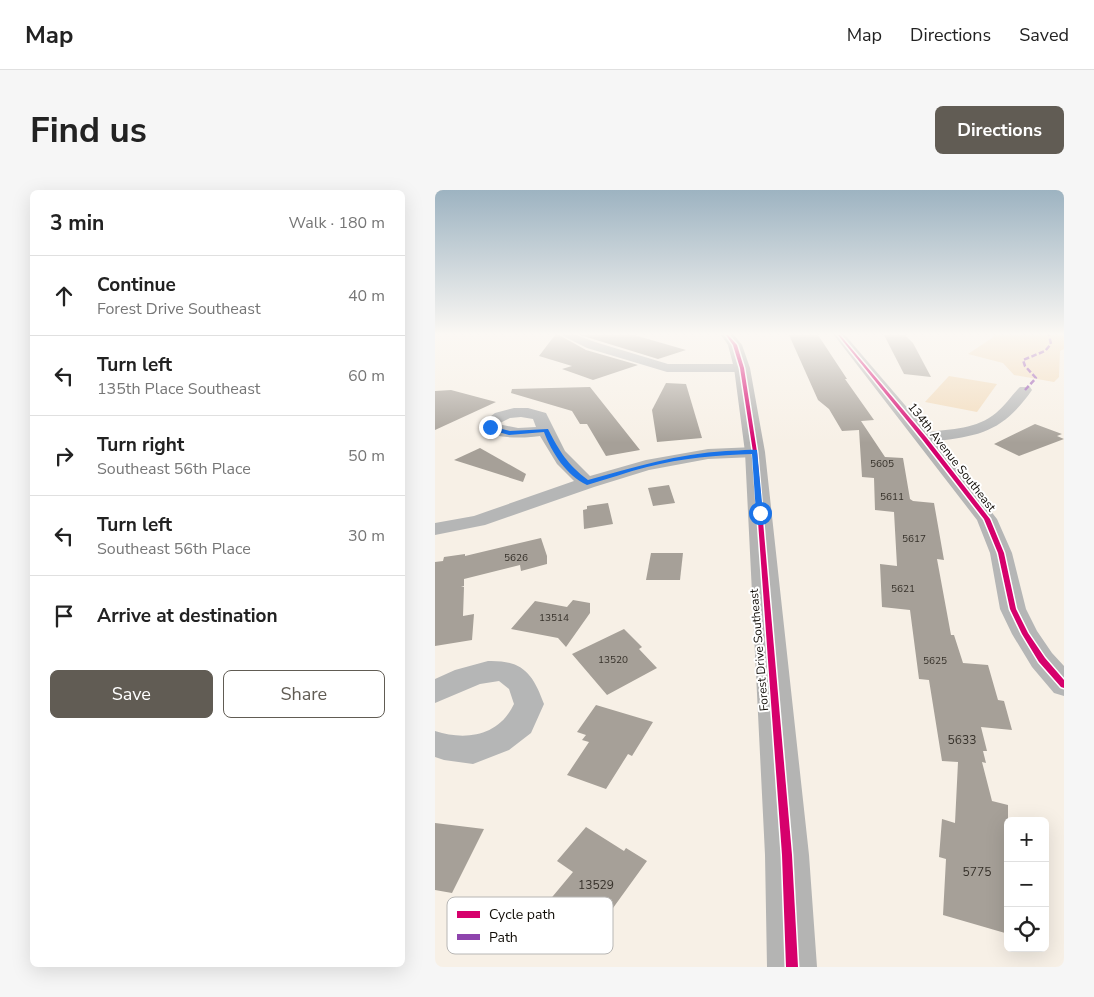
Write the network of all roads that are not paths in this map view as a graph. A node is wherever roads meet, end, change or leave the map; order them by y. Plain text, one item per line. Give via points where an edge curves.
1 (743, 371) edge
2 (869, 371) edge
3 (1025, 390) dead end
4 (546, 430) dead end
5 (924, 438) junction
6 (755, 452) junction
7 (587, 483) junction
8 (435, 529) edge
9 (1064, 685) edge
10 (435, 692) edge
11 (435, 744) edge
12 (792, 967) edge

1 - 6 main road, Forest Drive Southeast
2 - 5 street, 134th Avenue Southeast
3 - 5 street via 1002,416 983,428
4 - 7 street via 568,468
5 - 9 street, 134th Avenue Southeast via 987,519 1001,553 1013,609 1042,660
6 - 7 street via 676,459
6 - 12 main road, Forest Drive Southeast via 787,855
7 - 8 street via 478,521
10 - 11 street via 487,670 503,672 517,678 529,704 520,724 499,741 473,750

